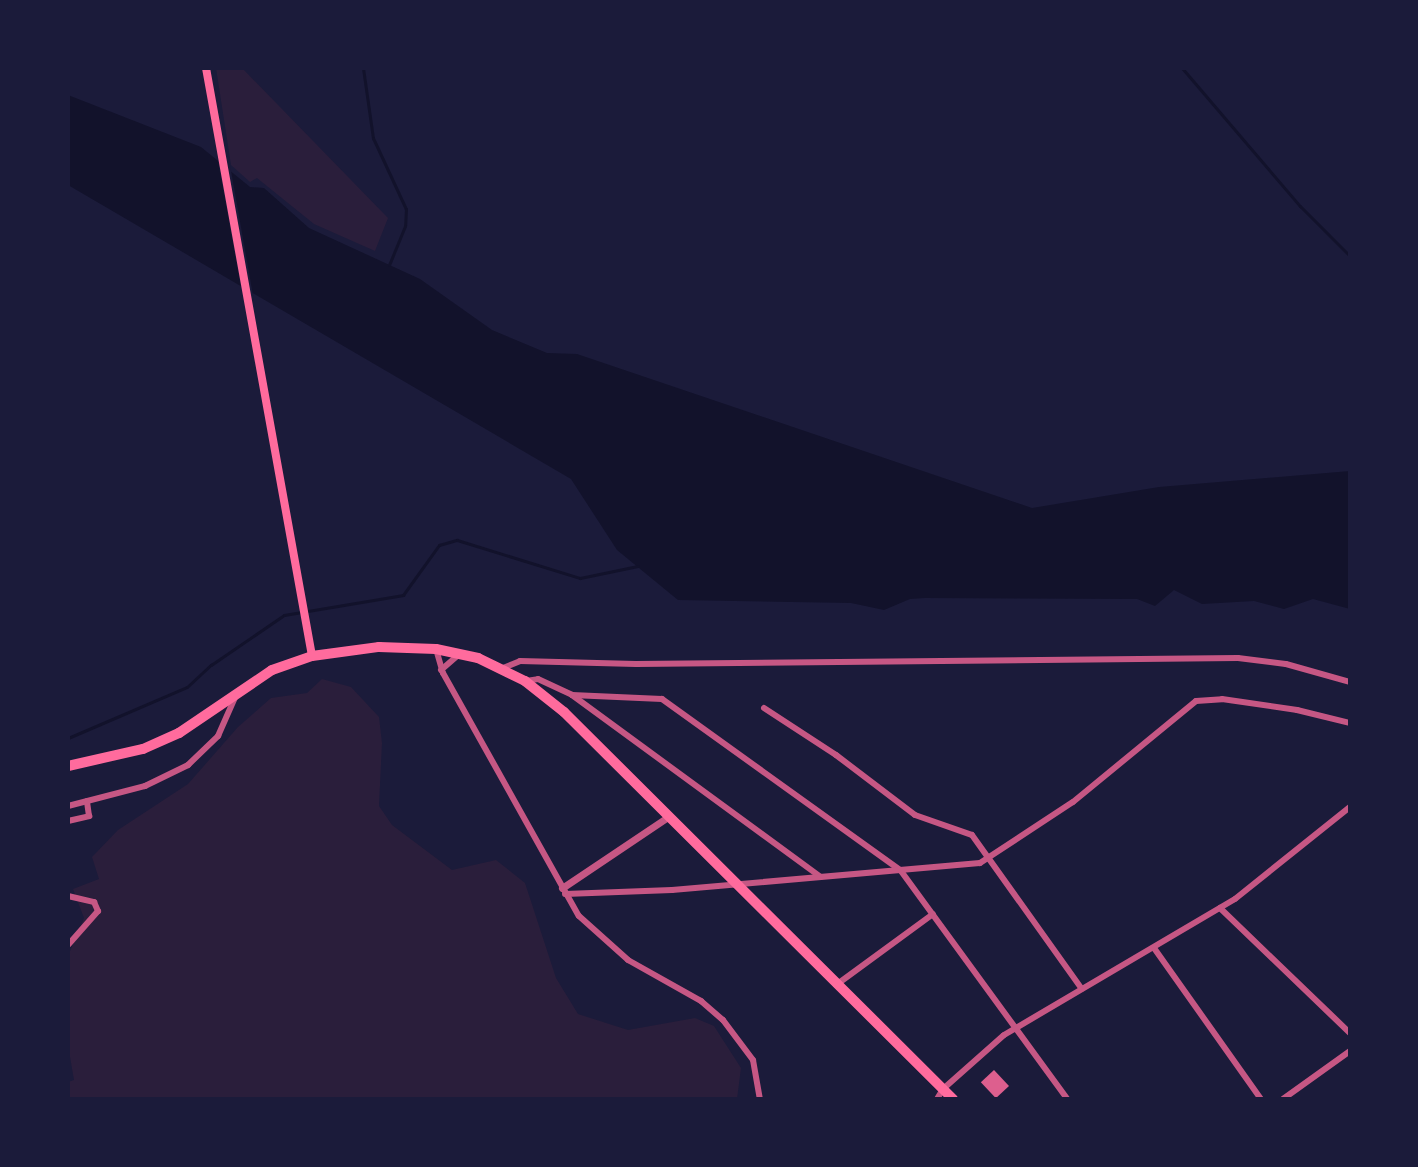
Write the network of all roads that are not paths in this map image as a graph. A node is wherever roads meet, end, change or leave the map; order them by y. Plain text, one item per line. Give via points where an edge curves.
1 (206, 68) edge
2 (436, 649) junction
3 (465, 654) junction
4 (312, 656) junction
5 (503, 668) junction
6 (441, 670) junction
7 (525, 681) junction
8 (1350, 682) edge
9 (238, 690) junction
10 (572, 695) junction
11 (764, 708) dead end
12 (1350, 723) edge
13 (68, 766) edge
14 (87, 801) junction
15 (68, 806) edge
16 (1350, 807) edge
17 (669, 816) junction
18 (68, 821) edge
19 (990, 858) junction
20 (901, 871) junction
21 (821, 877) junction
22 (738, 885) junction
23 (564, 891) junction
24 (68, 896) edge
25 (1220, 908) junction
26 (933, 914) junction
27 (68, 945) edge
28 (1154, 948) junction
29 (836, 985) junction
30 (1082, 989) junction
31 (1016, 1027) junction
32 (1350, 1033) edge
33 (1350, 1051) edge
34 (943, 1089) junction
35 (760, 1099) edge
36 (937, 1099) edge
37 (953, 1099) edge
38 (1067, 1099) edge
39 (1261, 1099) edge
40 (1283, 1099) edge

1 - 4 main road
2 - 3 highway
2 - 4 highway via 379,647
2 - 6 street
3 - 5 highway
3 - 6 street
4 - 9 highway
5 - 7 highway
5 - 8 street via 520,661 1238,658 1286,664
6 - 23 street
7 - 10 street via 538,679
7 - 17 highway via 564,712
9 - 13 highway via 155,744
9 - 14 street via 218,736 188,765 145,786
10 - 20 street via 662,699
10 - 21 street
11 - 19 street via 915,815 972,835
12 - 19 street via 1222,699 1196,701 1073,802
14 - 15 street
14 - 18 street via 89,816
16 - 25 street
17 - 22 highway
17 - 23 street
19 - 20 street
19 - 30 street
20 - 21 street
20 - 26 street
21 - 22 street
22 - 23 street
22 - 29 highway
23 - 35 street via 595,935 723,1020 753,1060
24 - 27 street via 94,902 98,911
25 - 28 street
25 - 32 street
26 - 29 street
26 - 31 street
28 - 30 street
28 - 39 street
29 - 34 highway
30 - 31 street
31 - 34 street
31 - 38 street
33 - 40 street
34 - 36 street
34 - 37 highway

